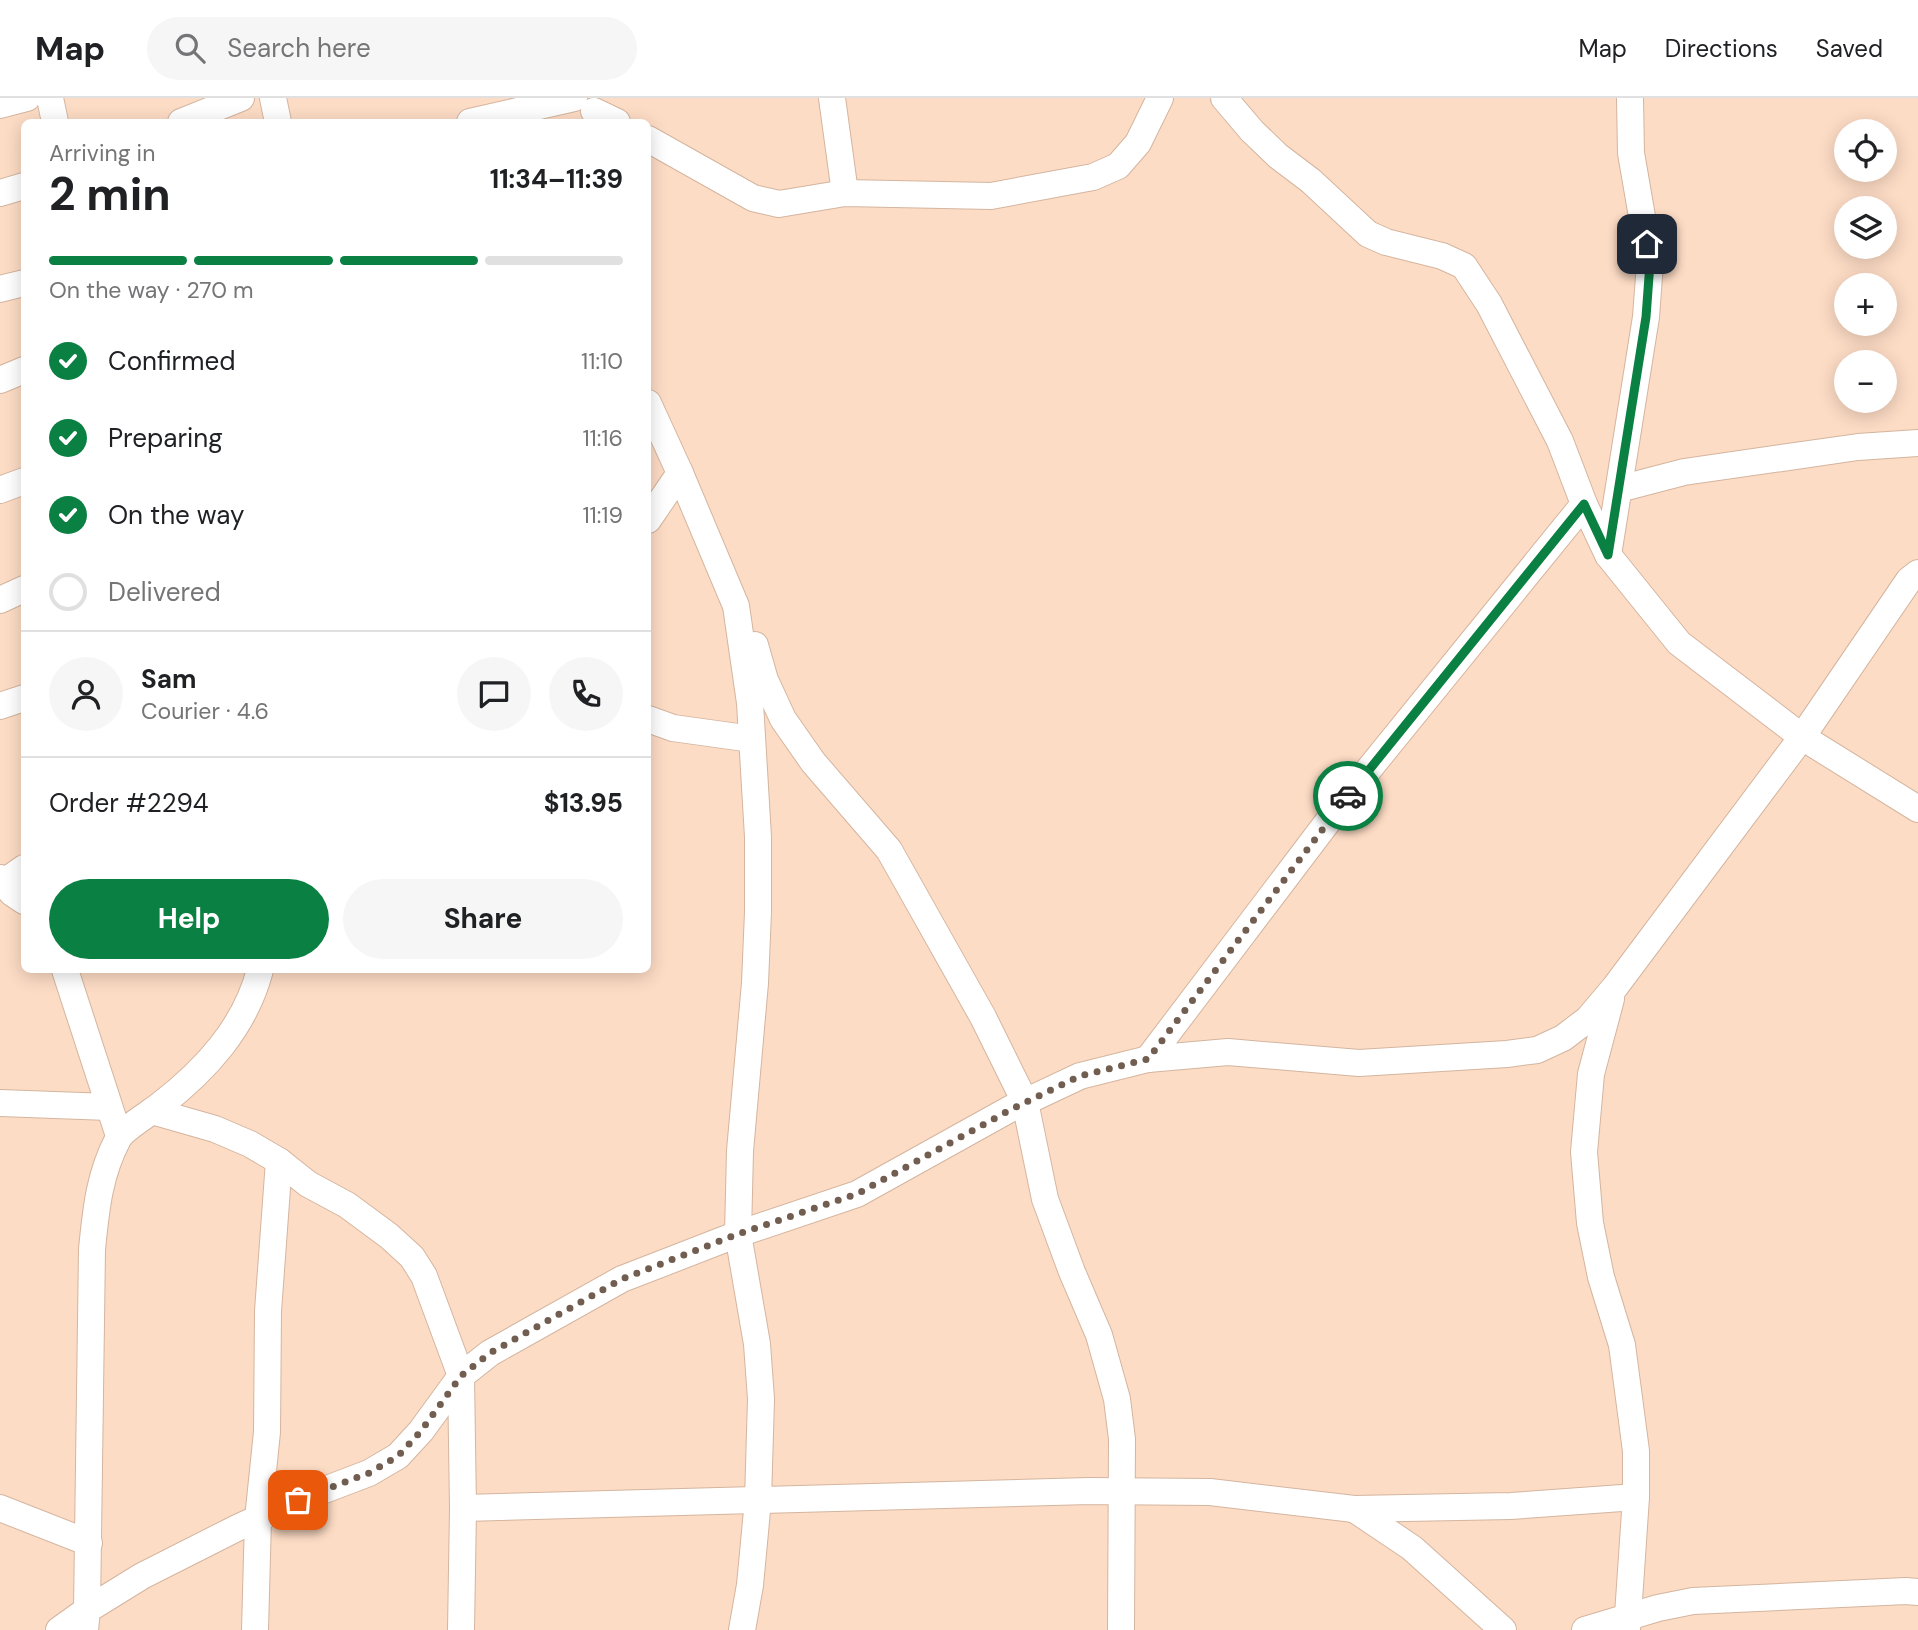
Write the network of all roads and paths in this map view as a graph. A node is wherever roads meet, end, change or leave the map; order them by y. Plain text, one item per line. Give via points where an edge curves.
1 (27, 98) edge
2 (50, 98) edge
3 (241, 98) edge
4 (273, 98) edge
5 (832, 98) edge
6 (1160, 98) edge
7 (1224, 98) edge
8 (1630, 98) edge
9 (0, 105) edge
10 (594, 110) edge
11 (54, 119) edge
12 (188, 119) edge
13 (277, 119) edge
14 (501, 119) edge
15 (651, 141) edge
16 (21, 187) edge
17 (0, 193) edge
18 (845, 193) junction
19 (21, 284) edge
20 (0, 289) edge
21 (21, 371) edge
22 (0, 380) edge
23 (651, 416) edge
24 (1918, 443) edge
25 (680, 473) junction
26 (21, 482) edge
27 (1619, 489) junction
28 (0, 490) edge
29 (1584, 504) junction
30 (651, 516) edge
31 (1608, 555) junction
32 (1918, 573) edge
33 (21, 590) edge
34 (0, 600) edge
35 (736, 607) junction
36 (21, 699) edge
37 (0, 706) edge
38 (651, 720) edge
39 (1802, 737) junction
40 (752, 739) junction
41 (1918, 809) edge
42 (7, 878) edge
43 (21, 899) edge
44 (66, 973) edge
45 (259, 973) edge
46 (1615, 987) junction
47 (1148, 1059) junction
48 (1024, 1102) junction
49 (0, 1103) edge
50 (109, 1107) junction
51 (152, 1111) junction
52 (119, 1136) junction
53 (279, 1161) junction
54 (738, 1234) junction
55 (461, 1376) junction
56 (1121, 1491) junction
57 (1636, 1497) junction
58 (758, 1500) junction
59 (0, 1508) edge
60 (463, 1508) junction
61 (1354, 1509) junction
62 (258, 1518) junction
63 (89, 1543) junction
64 (1918, 1592) edge
65 (86, 1620) edge
66 (1627, 1624) edge
67 (59, 1630) edge
68 (255, 1630) edge
69 (461, 1630) edge
70 (742, 1630) edge
71 (1121, 1630) edge
72 (1503, 1630) edge
73 (1586, 1630) edge

1 - 9 street
2 - 11 street
3 - 12 street
4 - 13 street
5 - 18 street
6 - 18 street via 1138,144 1118,166 1093,177 991,196
7 - 29 street via 1278,156 1368,234 1443,256 1464,267 1517,355 1560,441
8 - 27 street via 1631,153 1650,263
10 - 14 street
15 - 18 street via 753,198 779,204
16 - 17 street
19 - 20 street
21 - 22 street
23 - 25 street
24 - 27 street via 1684,472
25 - 30 street
25 - 35 street
26 - 28 street
27 - 31 street
29 - 31 street
29 - 47 street via 1348,795
31 - 39 street via 1679,643
32 - 39 street
33 - 34 street
35 - 40 street
35 - 48 street via 753,638 783,719 813,762 889,850 983,1017
36 - 37 street
38 - 40 street via 673,728
39 - 41 street
39 - 46 street
40 - 54 street via 758,912
42 - 43 street via 12,893
44 - 50 street
45 - 51 street via 242,1016 220,1049 187,1085
46 - 47 street via 1588,1019 1537,1050 1359,1063 1228,1052
46 - 57 street via 1591,1074 1584,1152 1590,1223 1622,1345 1636,1451
47 - 48 street via 1080,1076
48 - 54 street via 857,1194
48 - 56 street via 1045,1199 1099,1335 1117,1399
49 - 50 street
50 - 52 street
51 - 52 street
51 - 53 street via 215,1129
52 - 63 street via 97,1193
53 - 55 street via 308,1184 347,1205 412,1257 424,1276
53 - 62 street via 268,1311 267,1432
54 - 55 street via 622,1279 490,1353
54 - 58 street via 757,1344 761,1399
55 - 60 street
55 - 62 street via 398,1456 369,1473
56 - 58 street
56 - 61 street via 1210,1492
56 - 71 street
57 - 61 street via 1511,1506
57 - 66 street
58 - 60 street
58 - 70 street
59 - 63 street
60 - 69 street
61 - 72 street via 1412,1548
62 - 65 street via 142,1576
62 - 68 street
63 - 65 street
64 - 66 street via 1693,1601
65 - 67 street
66 - 73 street

